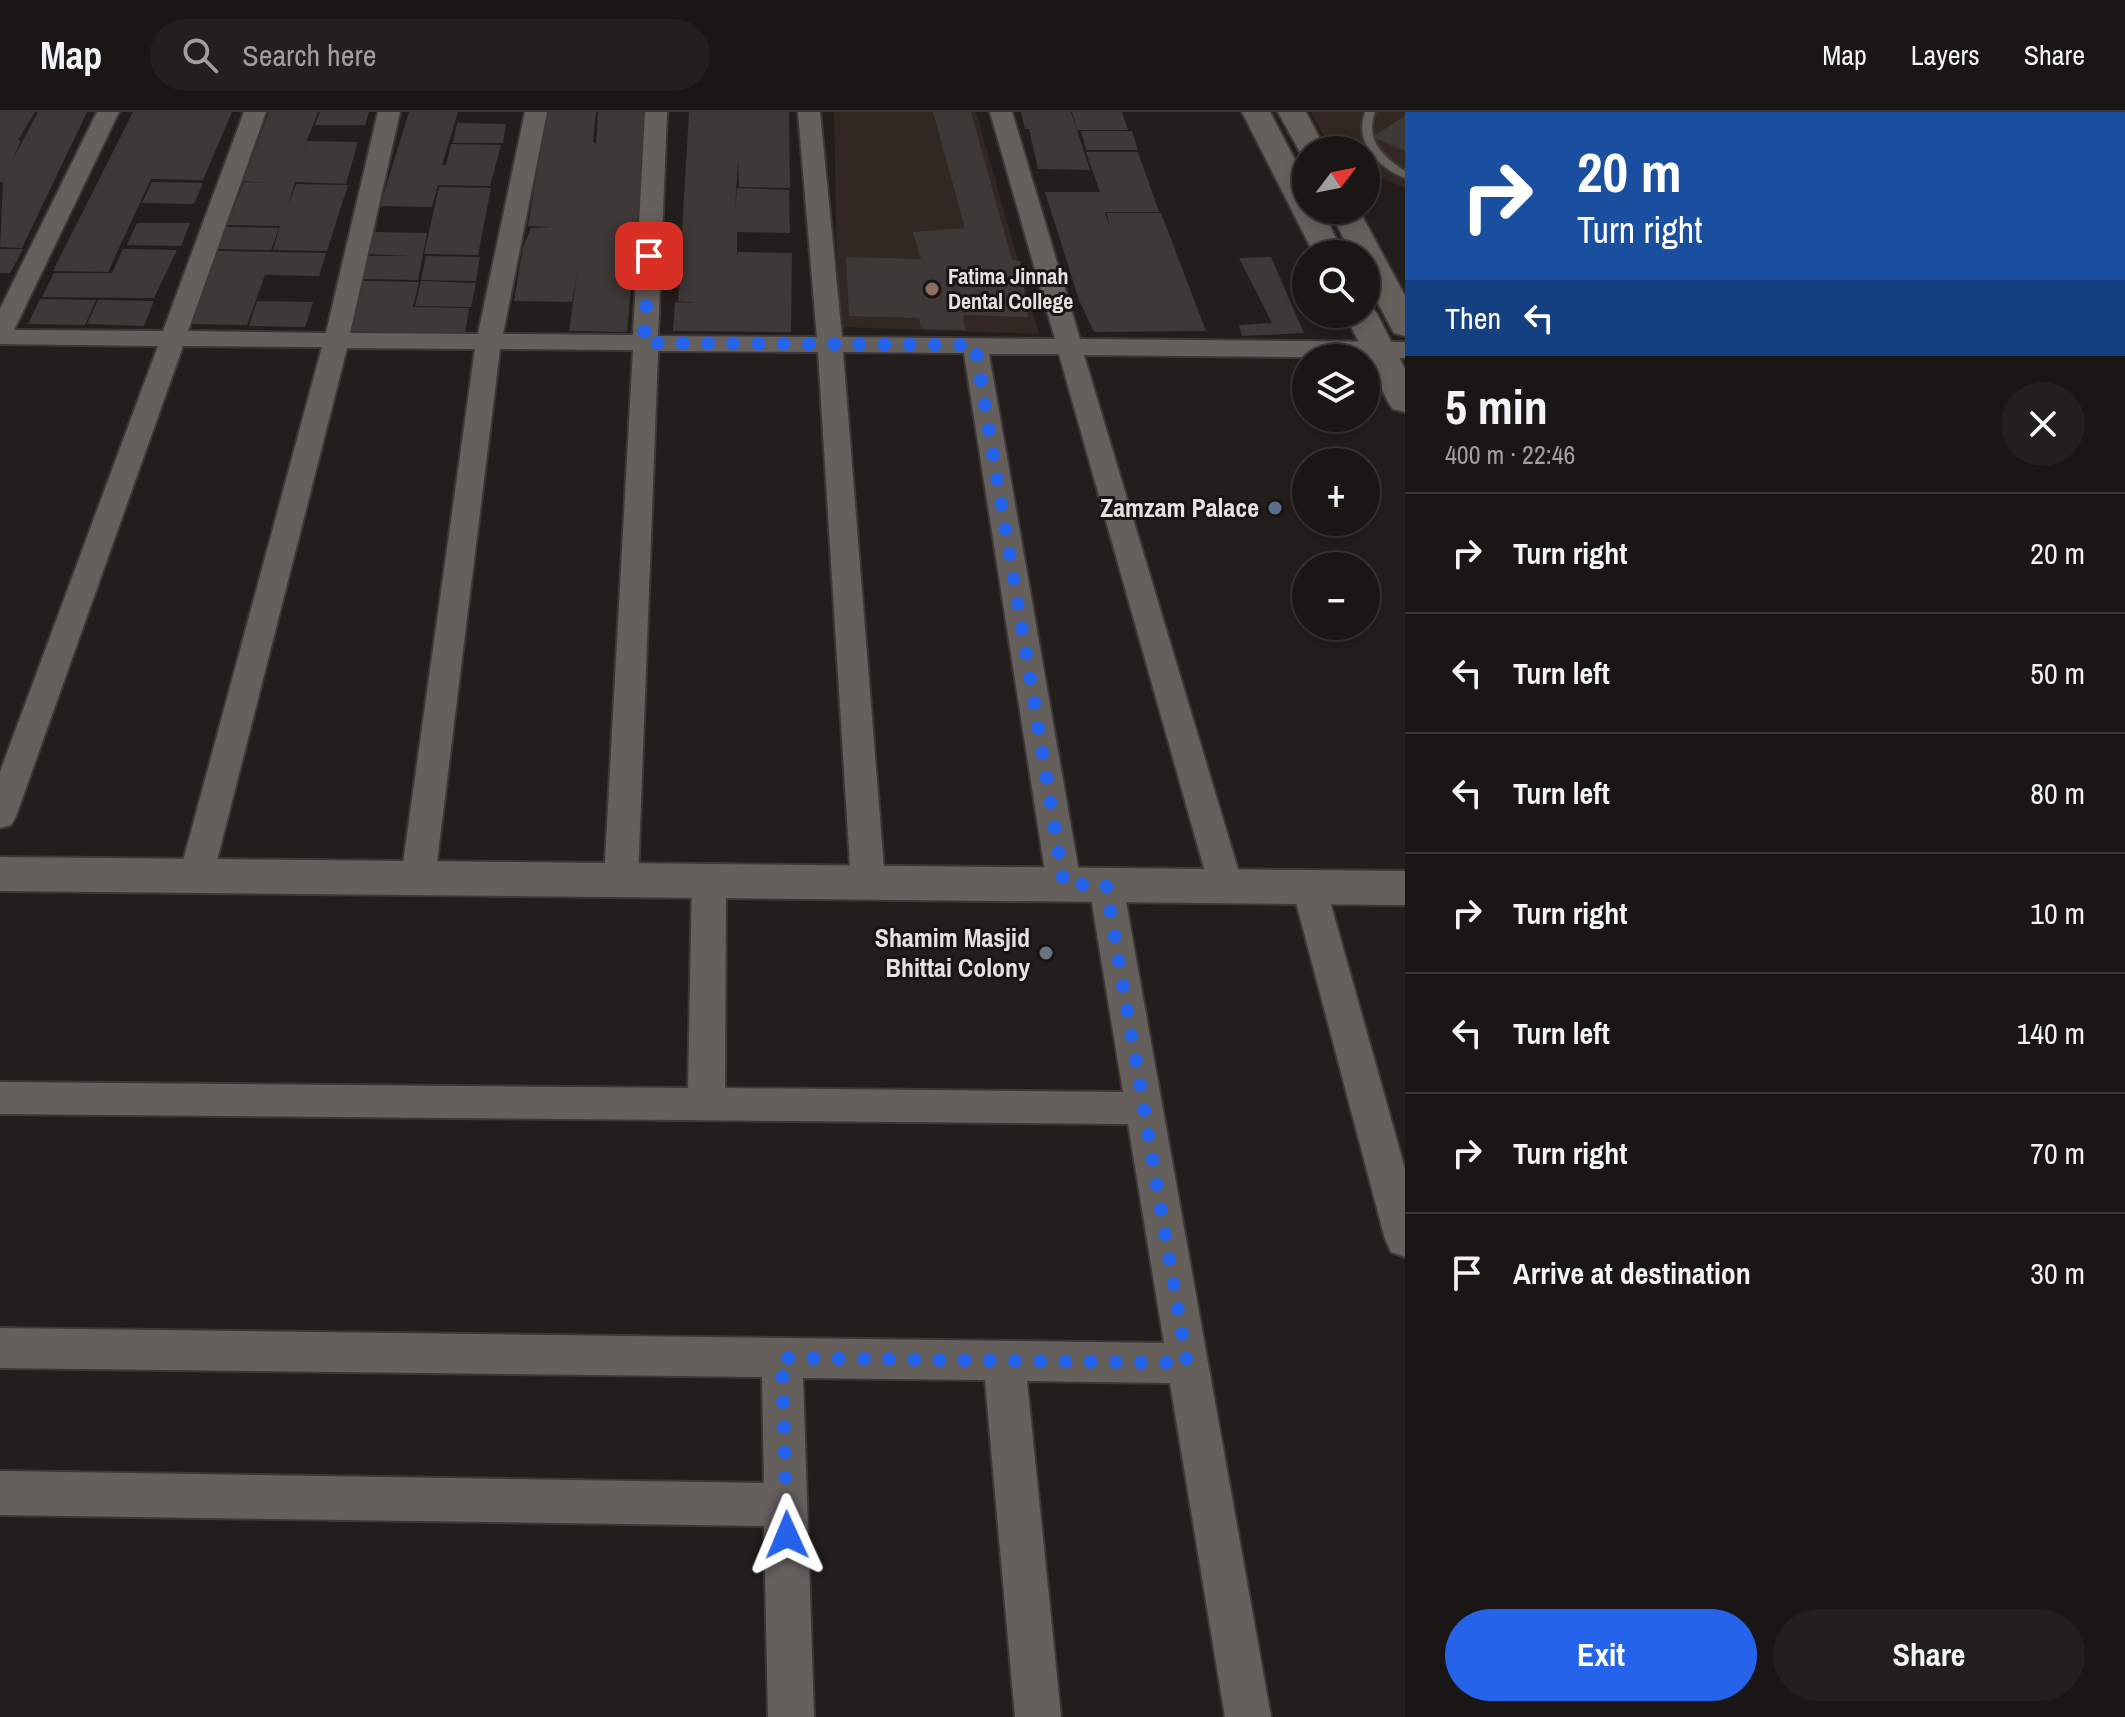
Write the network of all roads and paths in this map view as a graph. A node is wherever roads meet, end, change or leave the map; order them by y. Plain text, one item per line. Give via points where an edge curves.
1 (108, 112) edge
2 (255, 112) edge
3 (389, 112) edge
4 (536, 112) edge
5 (656, 112) edge
6 (809, 112) edge
7 (1001, 112) edge
8 (1256, 112) edge
9 (1292, 112) edge
10 (1370, 112) edge
11 (1305, 136) edge
12 (1405, 175) edge
13 (1292, 182) edge
14 (1351, 224) edge
15 (1405, 326) edge
16 (1373, 328) edge
17 (0, 335) edge
18 (173, 339) junction
19 (489, 340) junction
20 (336, 341) junction
21 (644, 343) junction
22 (830, 344) junction
23 (975, 345) junction
24 (1069, 346) junction
25 (1392, 351) edge
26 (1405, 402) edge
27 (0, 816) edge
28 (0, 874) edge
29 (196, 876) junction
30 (418, 878) junction
31 (621, 880) junction
32 (709, 881) junction
33 (868, 882) junction
34 (1064, 884) junction
35 (1106, 885) junction
36 (1226, 886) junction
37 (1309, 887) junction
38 (1405, 888) edge
39 (0, 1098) edge
40 (706, 1104) junction
41 (1143, 1108) junction
42 (1405, 1239) edge
43 (0, 1348) edge
44 (782, 1358) junction
45 (1004, 1361) junction
46 (1187, 1363) junction
47 (0, 1493) edge
48 (786, 1505) junction
49 (791, 1717) edge
50 (1038, 1717) edge
51 (1248, 1717) edge

1 - 17 street
2 - 18 street
3 - 20 street
4 - 19 street
5 - 21 street
6 - 22 street
7 - 24 street
8 - 13 street
9 - 11 street
10 - 12 lane via 1367,142
14 - 15 street
16 - 25 street
17 - 18 street
18 - 20 street
18 - 27 street
19 - 20 street
19 - 21 street
19 - 30 street
20 - 29 street
21 - 22 street
21 - 31 street
22 - 23 street
22 - 33 street
23 - 24 street
23 - 34 street
24 - 25 street
24 - 36 street
25 - 26 street
28 - 29 street
29 - 30 street
30 - 31 street
31 - 32 street
32 - 33 street
32 - 40 street
33 - 34 street
34 - 35 street
35 - 36 street
35 - 41 street
36 - 37 street
37 - 38 street
37 - 42 street
39 - 40 street
40 - 41 street
41 - 46 street
43 - 44 street
44 - 45 street
44 - 48 street
45 - 46 street
45 - 50 street
46 - 51 street
47 - 48 street
48 - 49 street

